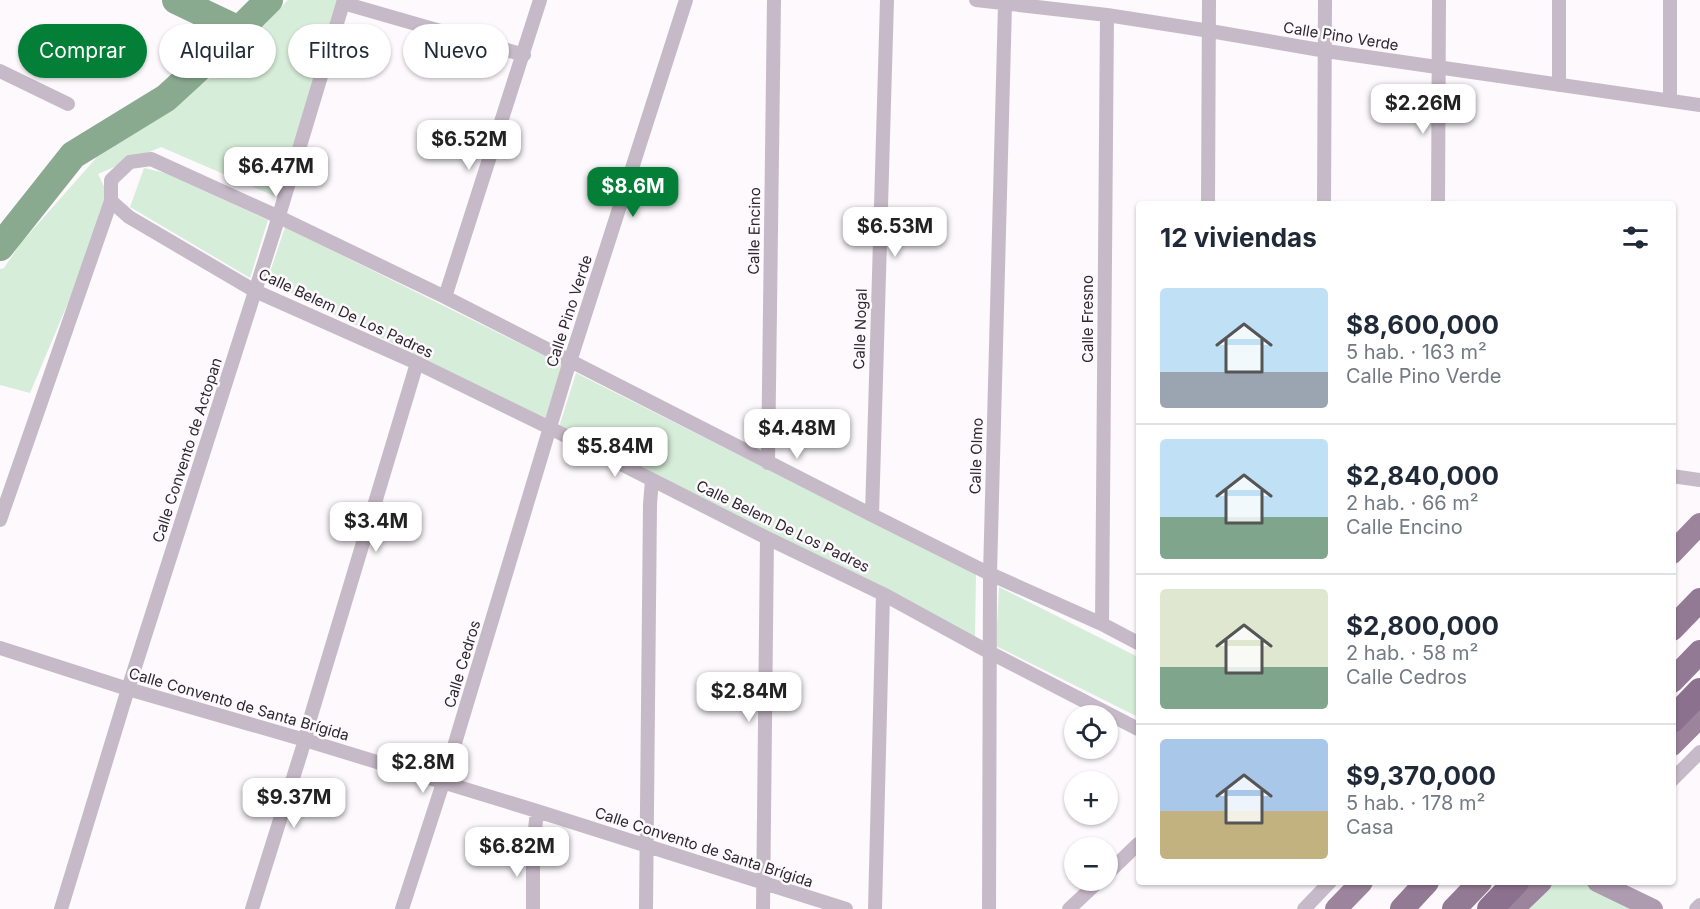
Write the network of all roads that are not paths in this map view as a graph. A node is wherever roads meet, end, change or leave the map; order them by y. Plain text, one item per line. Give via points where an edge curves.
1 (540, 0) edge
2 (686, 0) edge
3 (774, 0) edge
4 (887, 0) edge
5 (976, 0) edge
6 (1209, 0) edge
7 (1325, 0) edge
8 (1439, 0) edge
9 (1559, 0) edge
10 (1670, 0) edge
11 (343, 1) edge
12 (1005, 4) junction
13 (1107, 15) junction
14 (1210, 31) junction
15 (1326, 51) junction
16 (524, 55) junction
17 (1439, 67) junction
18 (0, 71) edge
19 (1559, 85) junction
20 (1670, 100) junction
21 (68, 104) dead end
22 (1700, 105) edge
23 (111, 201) junction
24 (1208, 201) edge
25 (1324, 201) edge
26 (1438, 201) edge
27 (279, 217) junction
28 (255, 291) junction
29 (445, 297) junction
30 (570, 362) junction
31 (417, 363) junction
32 (550, 428) junction
33 (768, 463) junction
34 (1676, 477) edge
35 (652, 480) junction
36 (1700, 480) edge
37 (872, 515) junction
38 (0, 520) edge
39 (1700, 524) edge
40 (767, 538) junction
41 (1676, 549) edge
42 (990, 574) junction
43 (883, 594) junction
44 (1700, 600) edge
45 (1102, 624) junction
46 (1676, 625) edge
47 (1136, 642) edge
48 (0, 648) edge
49 (989, 652) junction
50 (1700, 652) edge
51 (1676, 677) edge
52 (128, 689) junction
53 (1700, 691) edge
54 (1676, 716) edge
55 (1700, 717) edge
56 (1136, 728) edge
57 (305, 740) junction
58 (1676, 741) edge
59 (1700, 752) edge
60 (1676, 776) edge
61 (443, 783) junction
62 (537, 811) junction
63 (647, 845) junction
64 (1136, 846) edge
65 (1118, 863) edge
66 (764, 883) junction
67 (1327, 885) edge
68 (1359, 885) edge
69 (1424, 885) edge
70 (1477, 885) edge
71 (1513, 885) edge
72 (1538, 885) edge
73 (1603, 885) edge
74 (1088, 891) edge
75 (1700, 905) edge
76 (60, 909) edge
77 (252, 909) edge
78 (402, 909) edge
79 (533, 909) edge
80 (646, 909) edge
81 (763, 909) edge
82 (846, 909) edge
83 (875, 909) edge
84 (989, 909) edge
85 (1069, 909) edge
86 (1304, 909) edge
87 (1336, 909) edge
88 (1402, 909) edge
89 (1454, 909) edge
90 (1490, 909) edge
91 (1514, 909) edge
92 (1653, 909) edge
93 (1696, 909) edge

1 - 16 street
2 - 30 street, Calle Pino Verde
3 - 33 street, Calle Encino
4 - 37 street, Calle Nogal
5 - 12 street, Calle Pino Verde
6 - 14 street
7 - 15 street
8 - 17 street
9 - 19 street
10 - 20 street
11 - 16 street
11 - 27 street, Calle Convento de Actopan
12 - 13 street, Calle Pino Verde
12 - 42 street, Calle Olmo
13 - 14 street, Calle Pino Verde
13 - 45 street, Calle Fresno
14 - 15 street, Calle Pino Verde
14 - 24 street
15 - 17 street, Calle Pino Verde
15 - 25 street
16 - 29 street
17 - 19 street, Calle Pino Verde
17 - 26 street
18 - 21 street
19 - 20 street, Calle Pino Verde
20 - 22 street, Calle Pino Verde
23 - 27 street via 111,180 129,162 150,159
23 - 28 street, Calle Belem De Los Padres via 129,217
23 - 38 street
27 - 28 street, Calle Convento de Actopan
27 - 29 street
28 - 31 street, Calle Belem De Los Padres
28 - 52 street, Calle Convento de Actopan
29 - 30 street
30 - 32 street, Calle Pino Verde
30 - 33 street
31 - 32 street, Calle Belem De Los Padres
31 - 57 street
32 - 35 street, Calle Belem De Los Padres
32 - 61 street, Calle Cedros
33 - 37 street
34 - 36 street
35 - 40 street, Calle Belem De Los Padres
35 - 63 street
37 - 42 street
39 - 41 main road
40 - 43 street, Calle Belem De Los Padres
40 - 66 street
42 - 45 street
42 - 49 street, Calle Olmo
43 - 49 street, Calle Belem De Los Padres
43 - 83 street
44 - 46 highway
45 - 47 street
48 - 52 street, Calle Convento de Santa Brígida
49 - 56 street, Calle Belem De Los Padres
49 - 84 street, Calle Olmo
50 - 51 highway
52 - 57 street, Calle Convento de Santa Brígida
52 - 76 street, Calle Convento de Actopan
53 - 54 highway
55 - 58 main road
57 - 61 street, Calle Convento de Santa Brígida
57 - 77 street
59 - 60 street
61 - 62 street, Calle Convento de Santa Brígida
61 - 78 street, Calle Cedros
62 - 63 street, Calle Convento de Santa Brígida
62 - 79 street
63 - 66 street, Calle Convento de Santa Brígida
63 - 80 street
64 - 65 street
66 - 81 street
66 - 82 street, Calle Convento de Santa Brígida
67 - 86 street
68 - 87 main road
69 - 88 highway
70 - 89 highway
71 - 90 highway
72 - 91 main road
73 - 92 main road
74 - 85 street
75 - 93 street

